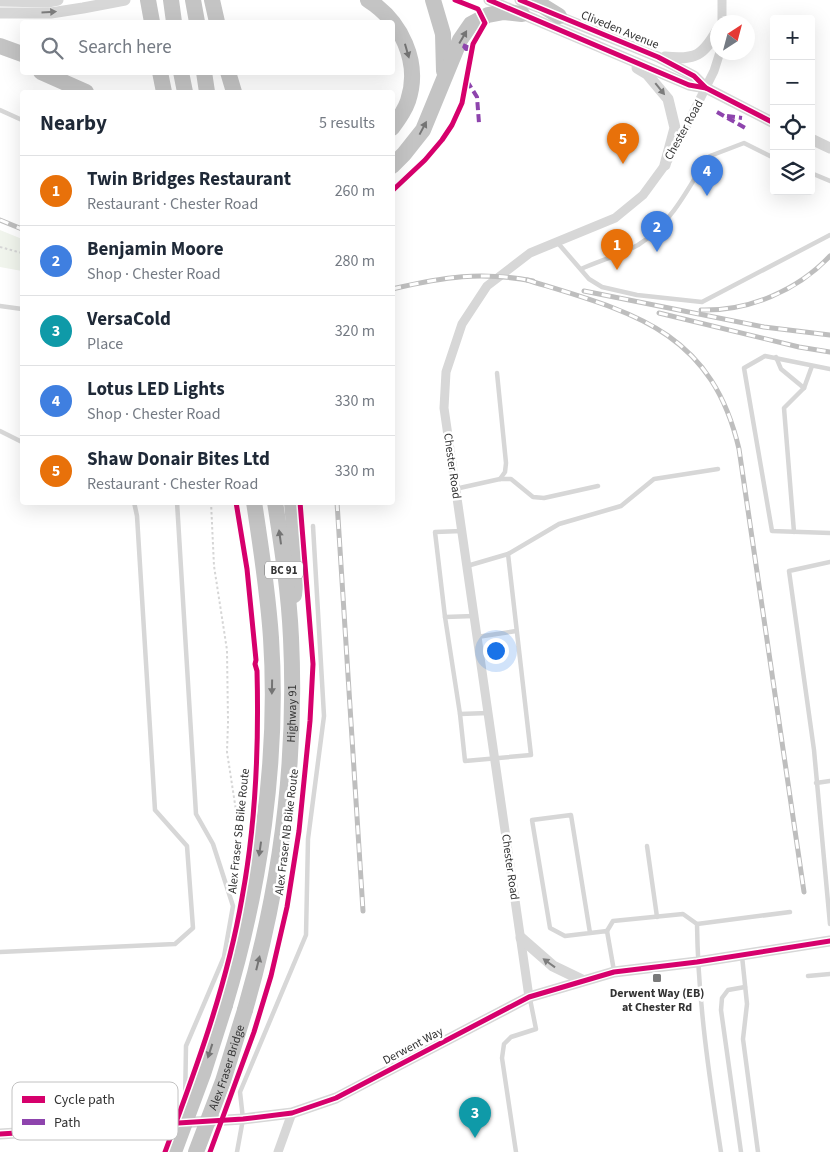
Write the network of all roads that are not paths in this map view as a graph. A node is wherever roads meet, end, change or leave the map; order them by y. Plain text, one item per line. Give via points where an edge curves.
1 (58, 0) edge
2 (123, 0) edge
3 (148, 0) edge
4 (171, 0) edge
5 (193, 0) edge
6 (212, 0) edge
7 (368, 0) edge
8 (433, 0) edge
9 (489, 0) edge
10 (533, 0) edge
11 (722, 0) edge
12 (0, 1) edge
13 (521, 7) edge
14 (0, 13) edge
15 (721, 15) edge
16 (559, 16) junction
17 (152, 20) edge
18 (174, 20) edge
19 (196, 20) edge
20 (217, 20) edge
21 (392, 20) edge
22 (395, 25) edge
23 (710, 43) edge
24 (0, 46) edge
25 (608, 50) junction
26 (20, 53) edge
27 (658, 56) junction
28 (0, 57) edge
29 (717, 60) edge
30 (20, 65) edge
31 (48, 75) edge
32 (68, 75) edge
33 (161, 75) edge
34 (182, 75) edge
35 (204, 75) edge
36 (229, 75) edge
37 (443, 81) junction
38 (706, 88) junction
39 (82, 90) edge
40 (91, 90) edge
41 (164, 90) edge
42 (185, 90) edge
43 (207, 90) edge
44 (233, 90) edge
45 (0, 110) edge
46 (20, 119) edge
47 (770, 121) edge
48 (395, 123) edge
49 (815, 142) edge
50 (830, 148) edge
51 (770, 156) edge
52 (395, 163) edge
53 (665, 165) junction
54 (815, 175) edge
55 (830, 181) edge
56 (830, 235) edge
57 (557, 242) junction
58 (580, 269) junction
59 (0, 306) edge
60 (20, 309) edge
61 (776, 357) junction
62 (812, 366) junction
63 (830, 369) edge
64 (497, 373) dead end
65 (804, 388) junction
66 (0, 432) edge
67 (20, 441) edge
68 (718, 469) dead end
69 (500, 479) junction
70 (598, 486) dead end
71 (456, 489) junction
72 (135, 505) edge
73 (177, 505) edge
74 (243, 505) edge
75 (254, 505) edge
76 (275, 505) edge
77 (292, 505) edge
78 (313, 526) dead end
79 (462, 531) junction
80 (794, 532) junction
81 (830, 533) edge
82 (508, 554) junction
83 (830, 562) edge
84 (467, 566) junction
85 (474, 616) junction
86 (445, 617) junction
87 (516, 631) junction
88 (291, 637) junction
89 (477, 637) junction
90 (271, 638) junction
91 (488, 713) junction
92 (460, 714) junction
93 (495, 759) junction
94 (830, 781) edge
95 (816, 783) junction
96 (647, 846) dead end
97 (790, 912) dead end
98 (657, 917) junction
99 (697, 924) junction
100 (830, 924) edge
101 (607, 931) junction
102 (590, 933) junction
103 (521, 938) junction
104 (830, 941) edge
105 (0, 952) edge
106 (742, 954) junction
107 (697, 962) junction
108 (614, 972) junction
109 (830, 974) edge
110 (808, 976) dead end
111 (582, 980) junction
112 (745, 987) junction
113 (529, 996) junction
114 (225, 1005) joint
115 (245, 1010) joint
116 (292, 1113) junction
117 (243, 1119) junction
118 (178, 1123) edge
119 (184, 1123) junction
120 (174, 1152) edge
121 (196, 1152) edge
122 (237, 1152) edge
123 (278, 1152) edge
124 (516, 1152) edge
125 (721, 1152) edge
126 (741, 1152) edge
127 (758, 1152) edge

1 - 12 street
14 -> 2 street via 51,13
3 - 17 highway
4 - 18 highway
5 - 19 highway
6 - 20 highway
7 -> 21 highway via 383,9
8 - 37 highway via 443,34
9 - 13 street, Cliveden Avenue
10 - 16 highway
11 - 15 street
13 - 16 street, Cliveden Avenue
13 - 25 street, Cliveden Avenue
37 -> 13 highway via 460,40 471,24 488,15
16 - 27 street, Cliveden Avenue
22 -> 48 highway via 410,58 411,80 408,101
23 - 27 street via 695,56 685,59
24 - 26 highway
25 - 38 street, Cliveden Avenue via 689,85
25 -> 53 street via 647,74 668,99 676,128
27 - 38 street, Cliveden Avenue via 694,76
28 - 30 highway
29 - 38 street, Chester Road
31 - 39 highway
32 - 40 highway
33 - 41 highway
34 - 42 highway
35 - 43 highway
36 - 44 highway
52 -> 37 highway via 423,130
38 - 47 street, Cliveden Avenue
38 - 53 street, Chester Road
45 - 46 lane
49 - 50 street
51 - 58 lane via 744,143 710,156 676,210 649,237
53 - 57 street, Chester Road via 643,194 615,218
54 - 55 lane
56 - 58 lane via 702,302 602,288
57 - 58 lane
57 - 71 street, Chester Road via 530,253 498,276 487,286 462,324 446,372 444,408
59 - 60 lane
61 - 62 lane
61 - 65 lane via 781,369
61 - 80 lane via 765,356 744,368 772,531
62 - 63 lane
62 - 65 lane
64 - 69 lane via 506,463
65 - 80 lane via 784,408
66 - 67 lane
68 - 82 lane via 654,479 621,506 559,524
69 - 70 lane via 510,479 537,498
69 - 71 lane
71 - 79 street, Chester Road
72 - 105 lane via 155,810 187,846 193,928 175,944
73 - 119 lane via 196,814 213,844 233,906 224,957 186,1046
74 - 90 highway
75 - 90 highway, BC 91
88 -> 76 highway, Highway 91 / BC 91
77 - 88 highway via 297,563
78 - 117 lane via 324,716 308,839 306,935 240,1092
79 - 84 street, Chester Road
79 - 86 lane via 435,532
80 - 81 lane
82 - 84 lane
82 - 87 lane
83 - 95 lane via 788,571
84 - 85 street, Chester Road
85 - 86 lane
85 - 89 street, Chester Road
86 - 92 lane
87 - 89 lane
87 - 93 lane via 531,756
115 -> 88 highway, Highway 91 / BC 91 via 266,929 284,826 291,719
89 - 91 street, Chester Road
90 -> 114 highway, Highway 91 / BC 91 via 271,730 264,824 245,934
91 - 92 lane
91 - 93 street, Chester Road
92 - 93 lane via 465,760
93 - 103 street, Chester Road
94 - 95 lane
95 - 100 lane
96 - 98 lane
97 - 99 lane
98 - 99 lane via 683,914
98 - 101 lane via 613,921
99 - 107 lane
101 - 102 lane
101 - 108 lane
102 - 102 lane via 565,936 550,928 532,820 571,815
111 -> 103 street via 553,966
103 - 113 street, Chester Road
104 - 106 street, Derwent Way
106 - 107 street, Derwent Way
106 - 112 lane
107 - 108 street, Derwent Way
107 - 125 lane
108 - 111 street, Derwent Way
109 - 110 lane
111 - 113 street, Derwent Way
112 - 126 lane via 728,990 722,998
112 - 127 lane via 747,1004 742,1039
113 - 116 street, Derwent Way via 336,1098
113 - 124 lane via 536,1029 511,1038 504,1044 502,1058
114 -> 120 highway, Alex Fraser Bridge / BC 91, bridge
115 - 121 highway, Alex Fraser Bridge / BC 91, bridge
116 - 117 street, Derwent Way
116 - 123 street
117 - 119 street, Derwent Way
117 - 122 lane
118 - 119 street, Derwent Way

